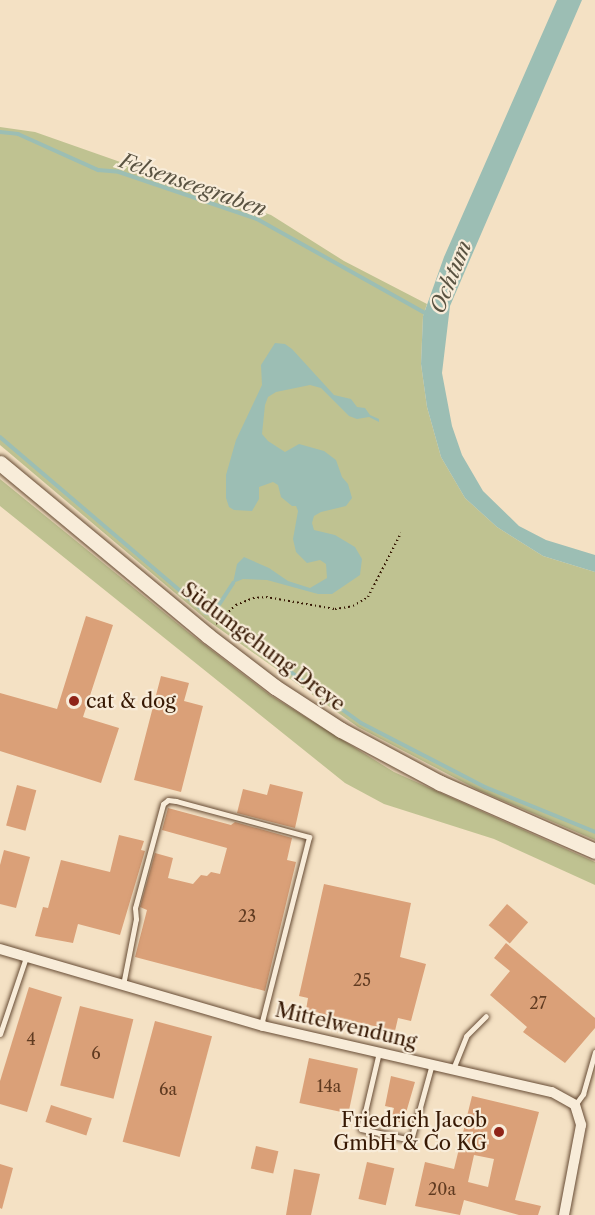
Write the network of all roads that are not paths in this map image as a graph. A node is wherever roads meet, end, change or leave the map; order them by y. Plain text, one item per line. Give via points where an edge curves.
1 (0, 463) edge
2 (595, 851) edge
3 (0, 949) edge
4 (26, 957) junction
5 (123, 986) junction
6 (486, 1016) dead end
7 (261, 1025) junction
8 (0, 1034) edge
9 (380, 1052) junction
10 (595, 1052) edge
11 (432, 1064) junction
12 (453, 1069) junction
13 (575, 1105) junction
14 (564, 1215) edge

1 - 2 main road, Südumgehung Dreye via 207,635 341,730 440,783
3 - 4 street, Mittelwendung
4 - 5 street, Mittelwendung
4 - 8 lane
5 - 7 street, Mittelwendung
5 - 7 lane via 135,908 163,804 177,801 309,837
6 - 12 lane via 466,1036
7 - 9 street, Mittelwendung
9 - 11 street, Mittelwendung
9 - 11 lane via 361,1129 411,1140
10 - 13 lane via 583,1094
11 - 12 street, Mittelwendung
12 - 13 street, Mittelwendung via 552,1092
13 - 14 street via 581,1125

